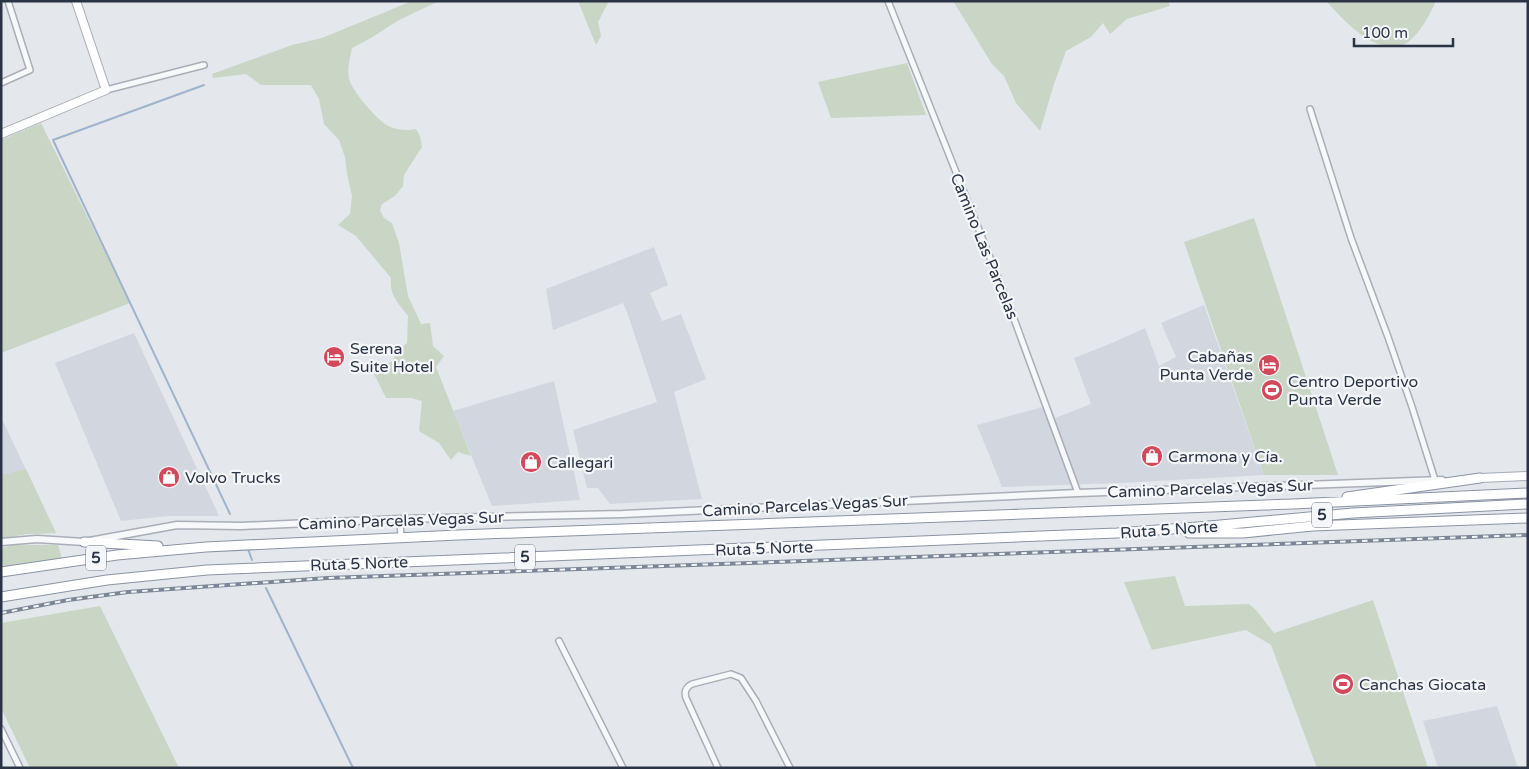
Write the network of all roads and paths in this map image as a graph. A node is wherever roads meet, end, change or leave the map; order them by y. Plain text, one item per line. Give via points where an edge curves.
1 (8, 1) edge
2 (76, 1) edge
3 (888, 1) edge
4 (204, 65) dead end
5 (1, 83) edge
6 (106, 90) junction
7 (1310, 110) dead end
8 (1, 134) edge
9 (1528, 476) edge
10 (1480, 478) junction
11 (1434, 480) junction
12 (1078, 493) junction
13 (1528, 493) edge
14 (1292, 504) junction
15 (1528, 504) edge
16 (1528, 518) edge
17 (400, 519) junction
18 (1117, 533) junction
19 (401, 538) junction
20 (1, 542) edge
21 (84, 542) junction
22 (184, 548) junction
23 (1, 572) edge
24 (1, 597) edge
25 (559, 641) dead end
26 (1, 729) edge
27 (20, 768) edge
28 (623, 768) edge
29 (718, 768) edge
30 (790, 768) edge

1 - 5 street via 30,70
2 - 6 main road
3 - 12 street, Camino Las Parcelas via 1010,308
4 - 6 street
6 - 8 main road
7 - 11 street
9 - 10 main road, Camino Parcelas Vegas Sur
10 - 11 street, Camino Parcelas Vegas Sur
10 - 14 highway
11 - 12 street, Camino Parcelas Vegas Sur
12 - 17 street, Camino Parcelas Vegas Sur via 623,514
13 - 14 highway, Ruta 5 Norte / 5
14 - 19 highway, Ruta 5 Norte / 5
15 - 18 highway, Ruta 5 Norte / 5 via 1314,516
16 - 18 highway via 1312,526 1243,533
17 - 19 street
17 - 21 street, Camino Parcelas Vegas Sur via 241,526 177,525
18 - 24 highway, Ruta 5 Norte / 5 via 235,568 116,578
19 - 22 highway, Ruta 5 Norte / 5
20 - 21 street, Camino Parcelas Vegas Sur via 37,539
21 - 22 highway
22 - 23 highway, Ruta 5 Norte / 5
25 - 28 street
26 - 27 street
29 - 30 street via 685,692 692,684 731,674 741,678 751,693

